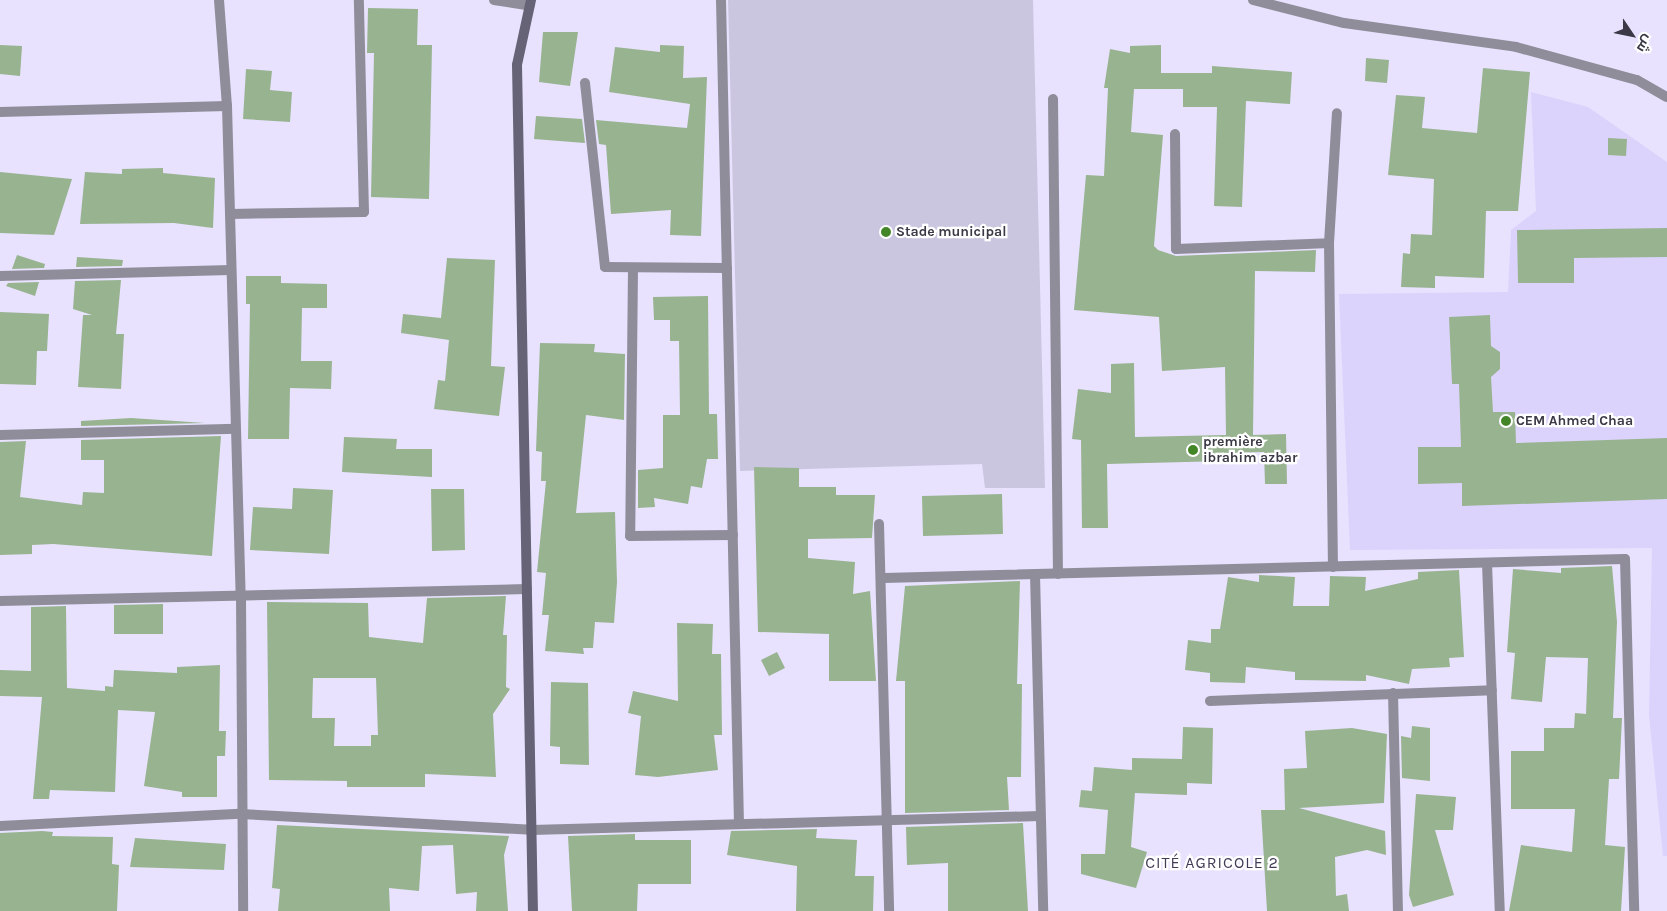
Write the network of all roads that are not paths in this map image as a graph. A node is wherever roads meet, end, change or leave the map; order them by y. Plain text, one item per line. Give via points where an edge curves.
1 (219, 0) edge
2 (359, 0) edge
3 (494, 0) edge
4 (721, 0) edge
5 (1254, 0) edge
6 (530, 3) edge
7 (585, 83) dead end
8 (1667, 97) edge
9 (1053, 98) dead end
10 (227, 106) junction
11 (0, 112) edge
12 (1337, 114) dead end
13 (1175, 134) dead end
14 (230, 214) junction
15 (1329, 243) junction
16 (633, 268) junction
17 (727, 268) junction
18 (232, 270) junction
19 (0, 276) edge
20 (236, 429) junction
21 (0, 434) edge
22 (880, 524) dead end
23 (733, 536) junction
24 (1487, 563) junction
25 (1333, 567) junction
26 (1035, 574) junction
27 (1058, 574) junction
28 (884, 578) junction
29 (527, 590) junction
30 (241, 598) junction
31 (0, 601) edge
32 (1492, 690) junction
33 (1393, 693) junction
34 (1210, 701) dead end
35 (240, 814) junction
36 (1040, 816) junction
37 (889, 820) junction
38 (739, 824) junction
39 (0, 826) edge
40 (532, 830) junction
41 (242, 911) edge
42 (532, 911) edge
43 (889, 911) edge
44 (1043, 911) edge
45 (1398, 911) edge
46 (1500, 911) edge
47 (1634, 911) edge

1 - 10 street
2 - 14 street via 364,212
3 - 6 street
4 - 17 street
5 - 8 street via 1344,23 1516,47 1637,80
6 - 29 main road via 518,65
7 - 16 street via 605,266
9 - 27 street
10 - 11 street
10 - 14 street
12 - 15 street
13 - 15 street via 1176,249
14 - 18 street
15 - 25 street
16 - 17 street
16 - 23 street via 630,536
17 - 23 street
18 - 19 street
18 - 20 street
20 - 21 street
20 - 30 street
22 - 28 street
23 - 38 street
24 - 25 street
24 - 32 street
24 - 47 street via 1626,559
25 - 27 street
26 - 27 street
26 - 28 street
26 - 36 street
28 - 37 street
29 - 30 street
29 - 40 main road
30 - 31 street
30 - 35 street
32 - 33 street
32 - 46 street
33 - 34 street
33 - 45 street
35 - 39 street
35 - 40 street
35 - 41 street
36 - 37 street
36 - 44 street
37 - 38 street
37 - 43 street
38 - 40 street
40 - 42 main road

